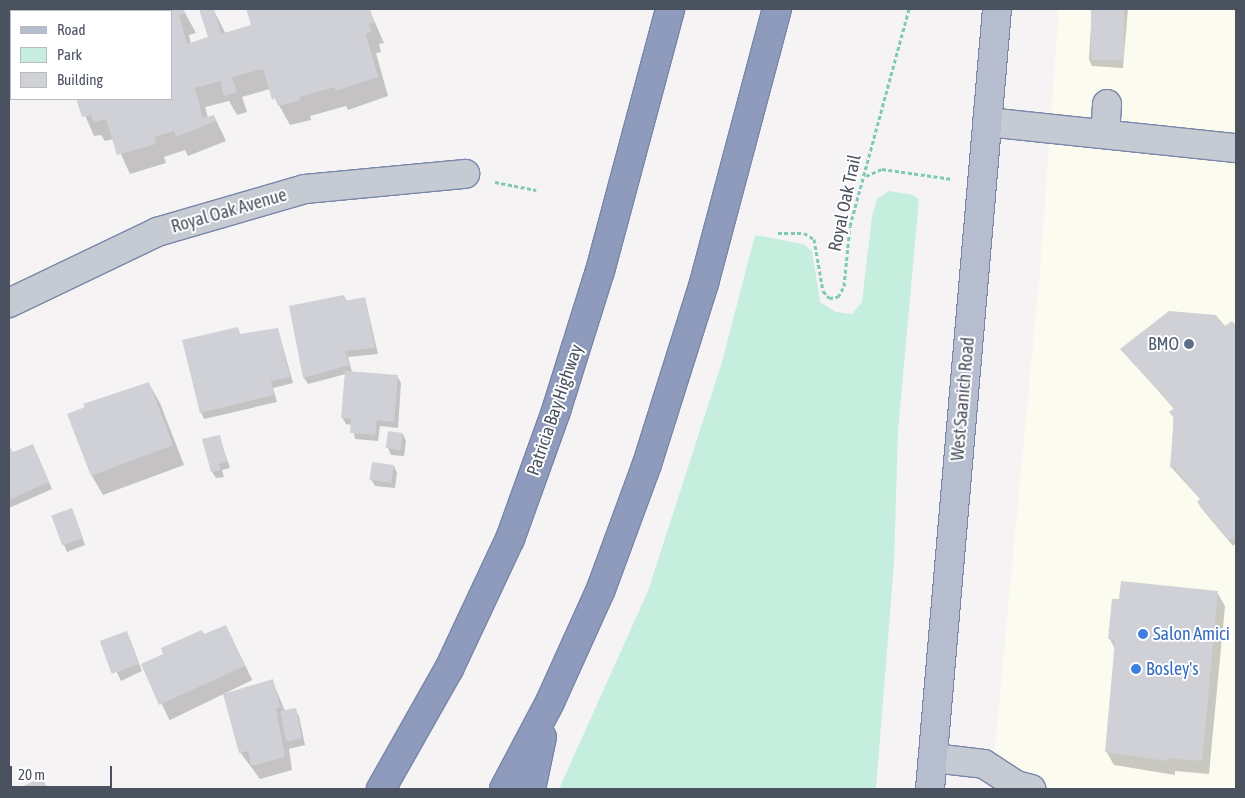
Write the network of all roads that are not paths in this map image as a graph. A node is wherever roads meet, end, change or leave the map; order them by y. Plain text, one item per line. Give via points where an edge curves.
1 (670, 9) edge
2 (777, 9) edge
3 (997, 9) edge
4 (1107, 104) dead end
5 (986, 122) junction
6 (1104, 134) junction
7 (1236, 148) edge
8 (465, 174) road end
9 (9, 302) edge
10 (550, 702) junction
11 (933, 758) junction
12 (381, 789) edge
13 (504, 789) edge
14 (531, 789) edge
15 (930, 789) edge
16 (1031, 789) edge

1 - 12 highway, Patricia Bay Highway via 600,271 556,411 510,539 449,669
2 - 10 highway via 704,283 647,464 601,589
3 - 5 main road, West Saanich Road
4 - 6 street
5 - 6 street
5 - 11 main road, West Saanich Road
6 - 7 street
8 - 9 street, Royal Oak Avenue via 305,189 157,232
10 - 13 highway
10 - 14 highway
11 - 15 main road, West Saanich Road
11 - 16 street via 984,764 1000,771 1016,785

